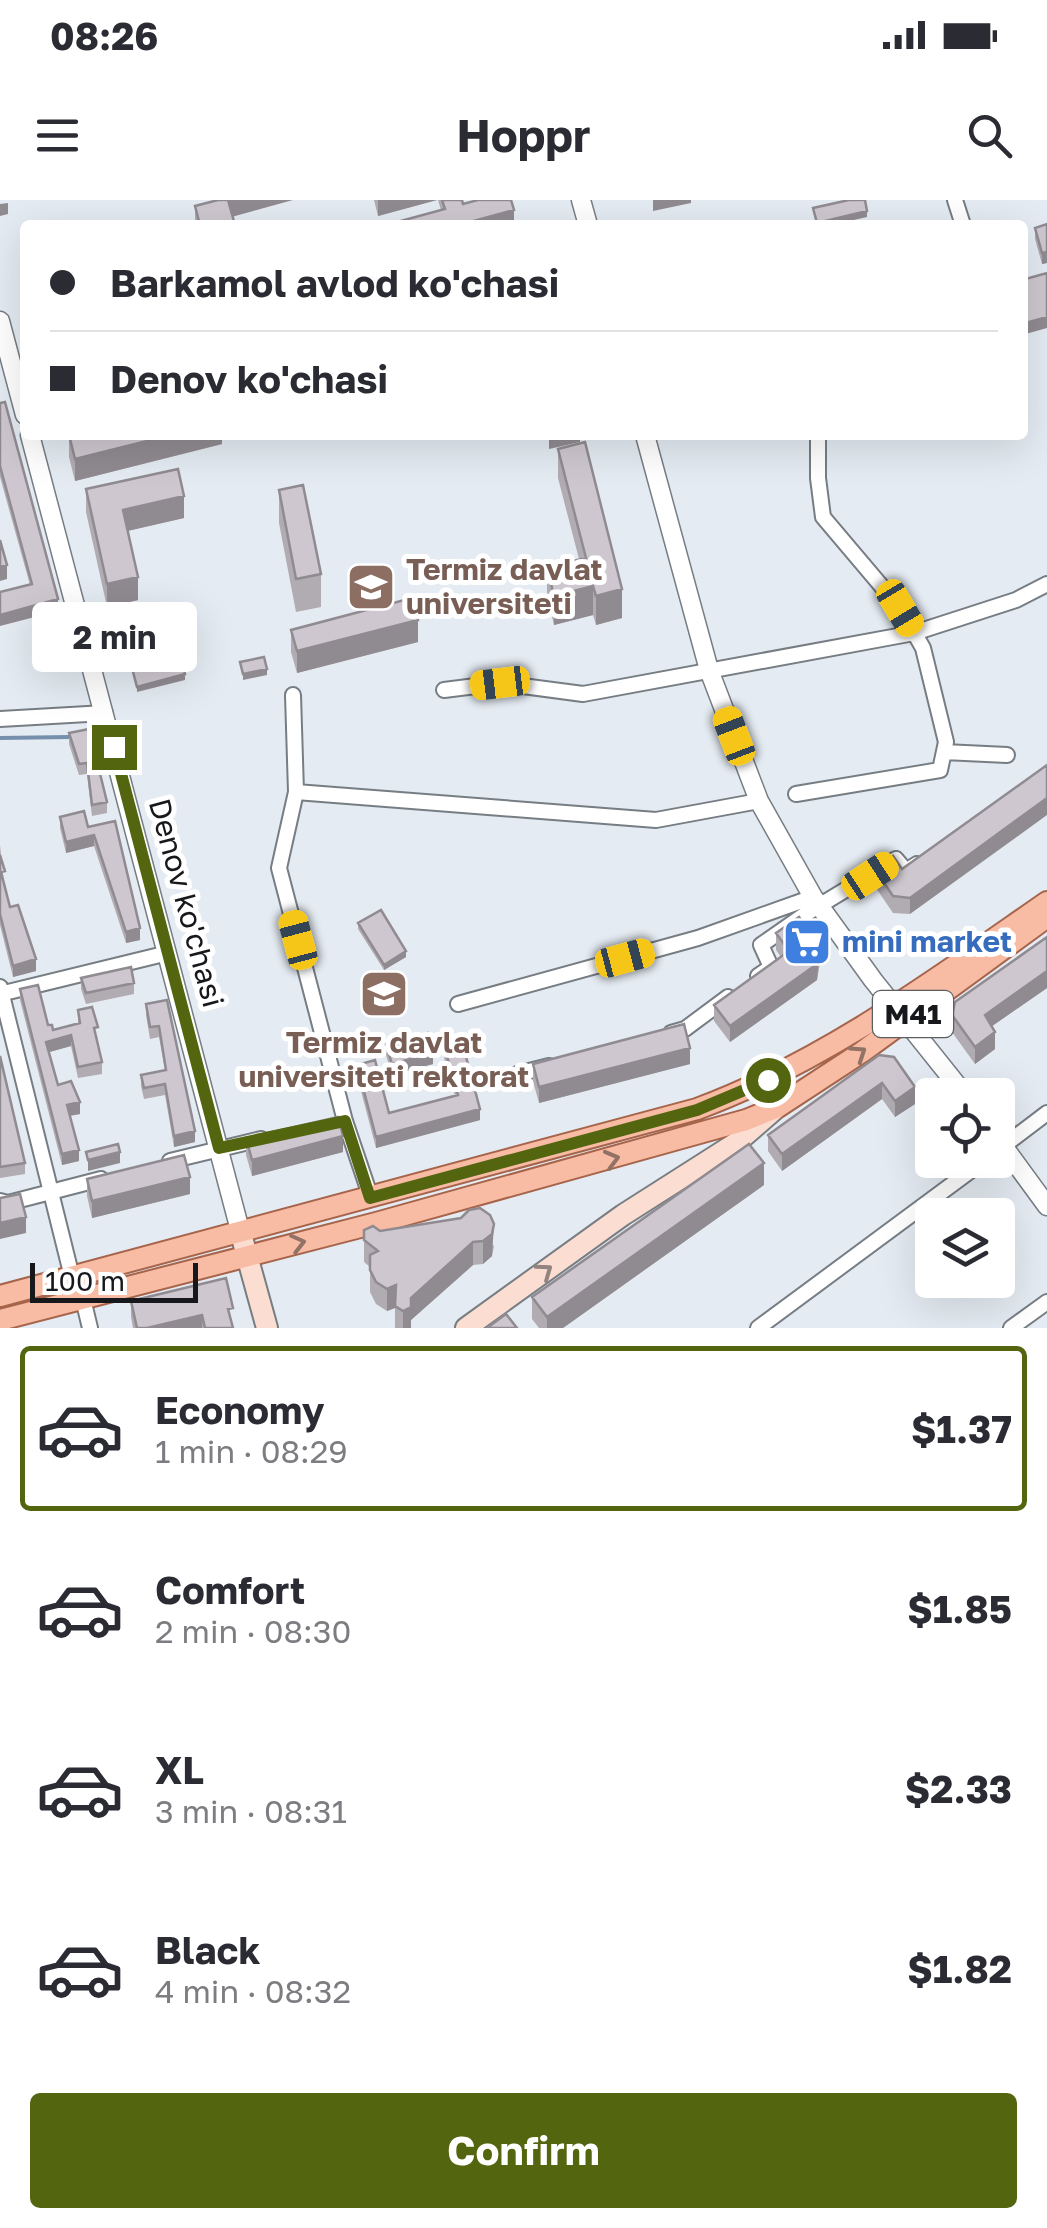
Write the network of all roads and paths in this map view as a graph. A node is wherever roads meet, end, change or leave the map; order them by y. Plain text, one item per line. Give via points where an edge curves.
1 (0, 322) edge
2 (20, 396) edge
3 (31, 440) edge
4 (646, 440) edge
5 (818, 440) edge
6 (1047, 584) edge
7 (914, 633) junction
8 (708, 670) junction
9 (444, 690) dead end
10 (293, 695) dead end
11 (105, 713) junction
12 (0, 719) edge
13 (944, 752) junction
14 (1007, 756) dead end
15 (296, 792) junction
16 (796, 794) dead end
17 (758, 802) junction
18 (927, 856) edge
19 (816, 901) junction
20 (1047, 902) edge
21 (1047, 917) edge
22 (168, 953) junction
23 (0, 991) edge
24 (458, 1004) dead end
25 (900, 1012) junction
26 (648, 1039) edge
27 (573, 1059) edge
28 (517, 1074) dead end
29 (952, 1078) edge
30 (778, 1107) junction
31 (1047, 1114) edge
32 (345, 1121) junction
33 (327, 1125) edge
34 (1015, 1135) edge
35 (273, 1136) edge
36 (219, 1148) junction
37 (161, 1163) edge
38 (1015, 1165) edge
39 (124, 1173) edge
40 (961, 1178) edge
41 (52, 1193) junction
42 (370, 1198) junction
43 (0, 1201) edge
44 (1047, 1206) edge
45 (241, 1234) junction
46 (248, 1256) junction
47 (72, 1278) junction
48 (0, 1296) edge
49 (82, 1299) junction
50 (1047, 1302) edge
51 (0, 1320) edge
52 (90, 1328) edge
53 (267, 1328) edge
54 (466, 1328) edge
55 (758, 1328) edge
56 (1010, 1328) edge

1 - 2 street
3 - 11 street, Denov ko'chasi
4 - 8 street
5 - 7 street via 823,517
6 - 7 street
7 - 8 street
7 - 13 street via 936,694
8 - 9 street via 584,694 500,683
8 - 17 street
10 - 15 street
11 - 12 street
11 - 22 street, Denov ko'chasi
13 - 14 street
13 - 16 street via 940,770
15 - 17 street via 656,820
15 - 32 street via 278,868
17 - 19 street
18 - 19 street via 906,871 896,859
19 - 24 street
19 - 25 street
19 - 26 street via 761,946 771,967 685,1029
20 - 25 main road, M41
21 - 25 main road, M41
22 - 23 street
22 - 36 street, Denov ko'chasi
23 - 41 street
25 - 29 street
30 -> 25 main road, M41
25 - 42 main road, M41 via 697,1110
27 - 28 street
46 -> 30 main road, M41 via 694,1137
54 -> 30 main road via 502,1311 623,1215 736,1143
31 - 34 street
32 - 33 street
32 - 42 street
35 - 36 street
36 - 37 street
36 - 45 street, Denov ko'chasi
38 - 44 street
39 - 41 street
40 - 55 street
41 - 43 street
41 - 47 street
42 - 45 main road, M41
45 - 46 main road, Denov ko'chasi
45 - 47 main road, M41
46 - 49 main road, M41
46 - 53 main road, Denov ko'chasi
47 - 48 main road, M41
49 - 51 main road, M41
49 - 52 street
50 - 56 street

